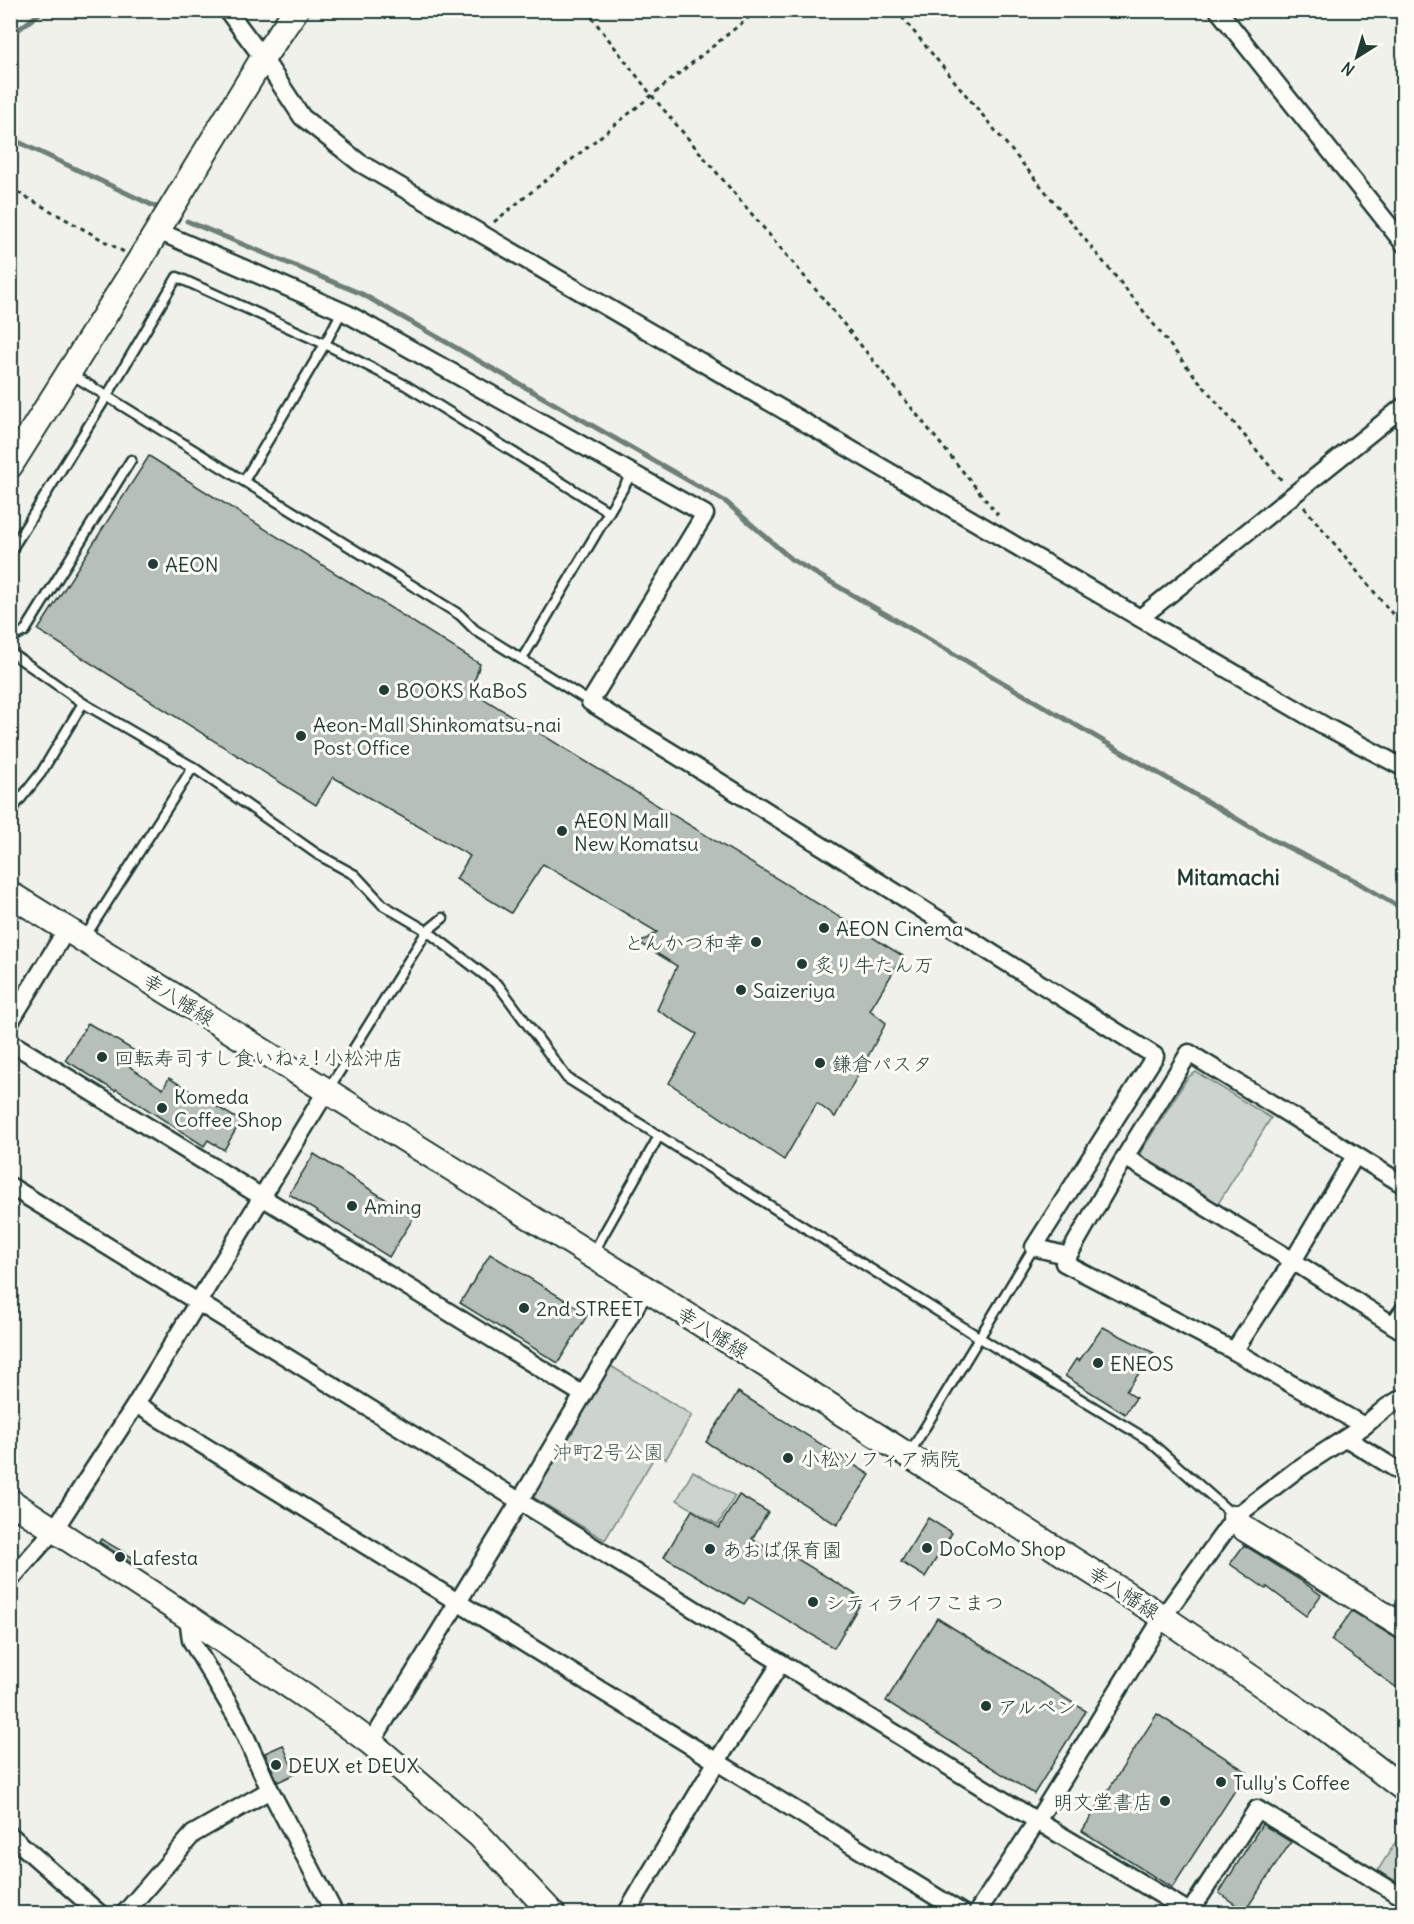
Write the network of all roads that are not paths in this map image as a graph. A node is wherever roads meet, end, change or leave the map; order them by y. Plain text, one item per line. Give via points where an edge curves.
1 (227, 10) edge
2 (296, 10) edge
3 (1218, 10) edge
4 (263, 58) junction
5 (158, 231) junction
6 (1404, 244) edge
7 (342, 311) junction
8 (325, 344) junction
9 (69, 373) junction
10 (107, 396) junction
11 (1404, 406) edge
12 (131, 460) dead end
13 (10, 466) edge
14 (632, 473) junction
15 (244, 481) junction
16 (609, 512) junction
17 (10, 552) edge
18 (1140, 618) junction
19 (11, 638) edge
20 (10, 652) edge
21 (522, 659) junction
22 (590, 702) junction
23 (84, 703) junction
24 (193, 768) junction
25 (1404, 768) edge
26 (10, 812) edge
27 (10, 894) edge
28 (442, 918) dead end
29 (427, 931) junction
30 (75, 935) junction
31 (10, 1022) edge
32 (10, 1042) edge
33 (327, 1090) junction
34 (659, 1136) junction
35 (1355, 1156) junction
36 (1125, 1157) junction
37 (1404, 1185) edge
38 (10, 1186) edge
39 (261, 1198) junction
40 (1034, 1247) junction
41 (591, 1255) junction
42 (1068, 1256) junction
43 (1293, 1261) junction
44 (646, 1289) junction
45 (197, 1302) junction
46 (1404, 1310) edge
47 (1398, 1329) edge
48 (980, 1337) junction
49 (1234, 1351) junction
50 (582, 1394) junction
51 (1404, 1397) edge
52 (136, 1404) junction
53 (1364, 1426) junction
54 (1346, 1438) junction
55 (909, 1454) junction
56 (1404, 1474) edge
57 (10, 1501) edge
58 (520, 1501) junction
59 (1235, 1517) junction
60 (54, 1530) junction
61 (10, 1580) edge
62 (458, 1601) junction
63 (188, 1617) junction
64 (1163, 1617) junction
65 (1404, 1627) edge
66 (781, 1663) junction
67 (371, 1743) junction
68 (717, 1761) junction
69 (1404, 1789) edge
70 (270, 1790) junction
71 (1037, 1821) junction
72 (10, 1835) edge
73 (1404, 1898) edge
74 (1191, 1913) edge
75 (100, 1914) edge
76 (124, 1914) edge
77 (335, 1914) edge
78 (553, 1914) edge
79 (626, 1914) edge
80 (964, 1914) edge
81 (976, 1914) edge

1 - 4 street
2 - 4 street
3 - 6 street
4 - 5 street
4 - 18 street via 303,117 360,163
5 - 7 street
5 - 9 street
7 - 8 lane
7 - 14 street
8 - 10 lane via 177,277
8 - 15 lane
8 - 16 lane via 407,386
9 - 10 lane
9 - 13 street
10 - 15 lane
10 - 17 lane
11 - 18 street
12 - 19 lane via 25,631
14 - 16 lane
14 - 22 street via 705,514
15 - 21 lane via 460,615 475,630
16 - 21 lane
18 - 25 street
20 - 23 lane
21 - 22 lane
22 - 40 street via 1155,1056
23 - 24 lane
23 - 26 lane via 41,773
24 - 29 lane via 317,854 355,875 383,905
24 - 30 lane
27 - 30 street, 幸八幡線
28 - 29 lane
29 - 33 lane
29 - 34 lane via 499,986 567,1078
30 - 31 street
30 - 33 street, 幸八幡線
32 - 39 street
33 - 39 street
33 - 41 street, 幸八幡線
34 - 41 lane
34 - 48 lane
35 - 36 street via 1189,1053
35 - 37 street
35 - 43 street
36 - 42 street
36 - 43 street
38 - 45 street
39 - 45 street
39 - 50 street
40 - 42 street
40 - 48 lane
41 - 44 street, 幸八幡線
42 - 49 street via 1064,1263
43 - 47 street
43 - 49 street
44 - 50 street
44 - 55 street, 幸八幡線
45 - 52 street
45 - 58 street
46 - 47 street
48 - 55 lane
48 - 59 lane via 1148,1440
49 - 53 street
50 - 58 street
51 - 53 street
52 - 60 street
52 - 62 street
53 - 54 street
54 - 56 street
54 - 59 street
55 - 64 street, 幸八幡線
57 - 60 street
58 - 62 street
58 - 66 street
59 - 64 street
59 - 65 street via 1245,1529
60 - 61 street
60 - 63 street
62 - 67 street
62 - 68 street
63 - 67 street
63 - 70 street via 191,1640 237,1718
64 - 69 street, 幸八幡線 via 1316,1722
64 - 71 street
66 - 68 street
66 - 71 street
67 - 78 street via 479,1835
68 - 79 street
68 - 80 street
70 - 76 street via 193,1834
70 - 77 street
71 - 74 street
71 - 81 street
72 - 75 street
73 - 74 street via 1257,1809

